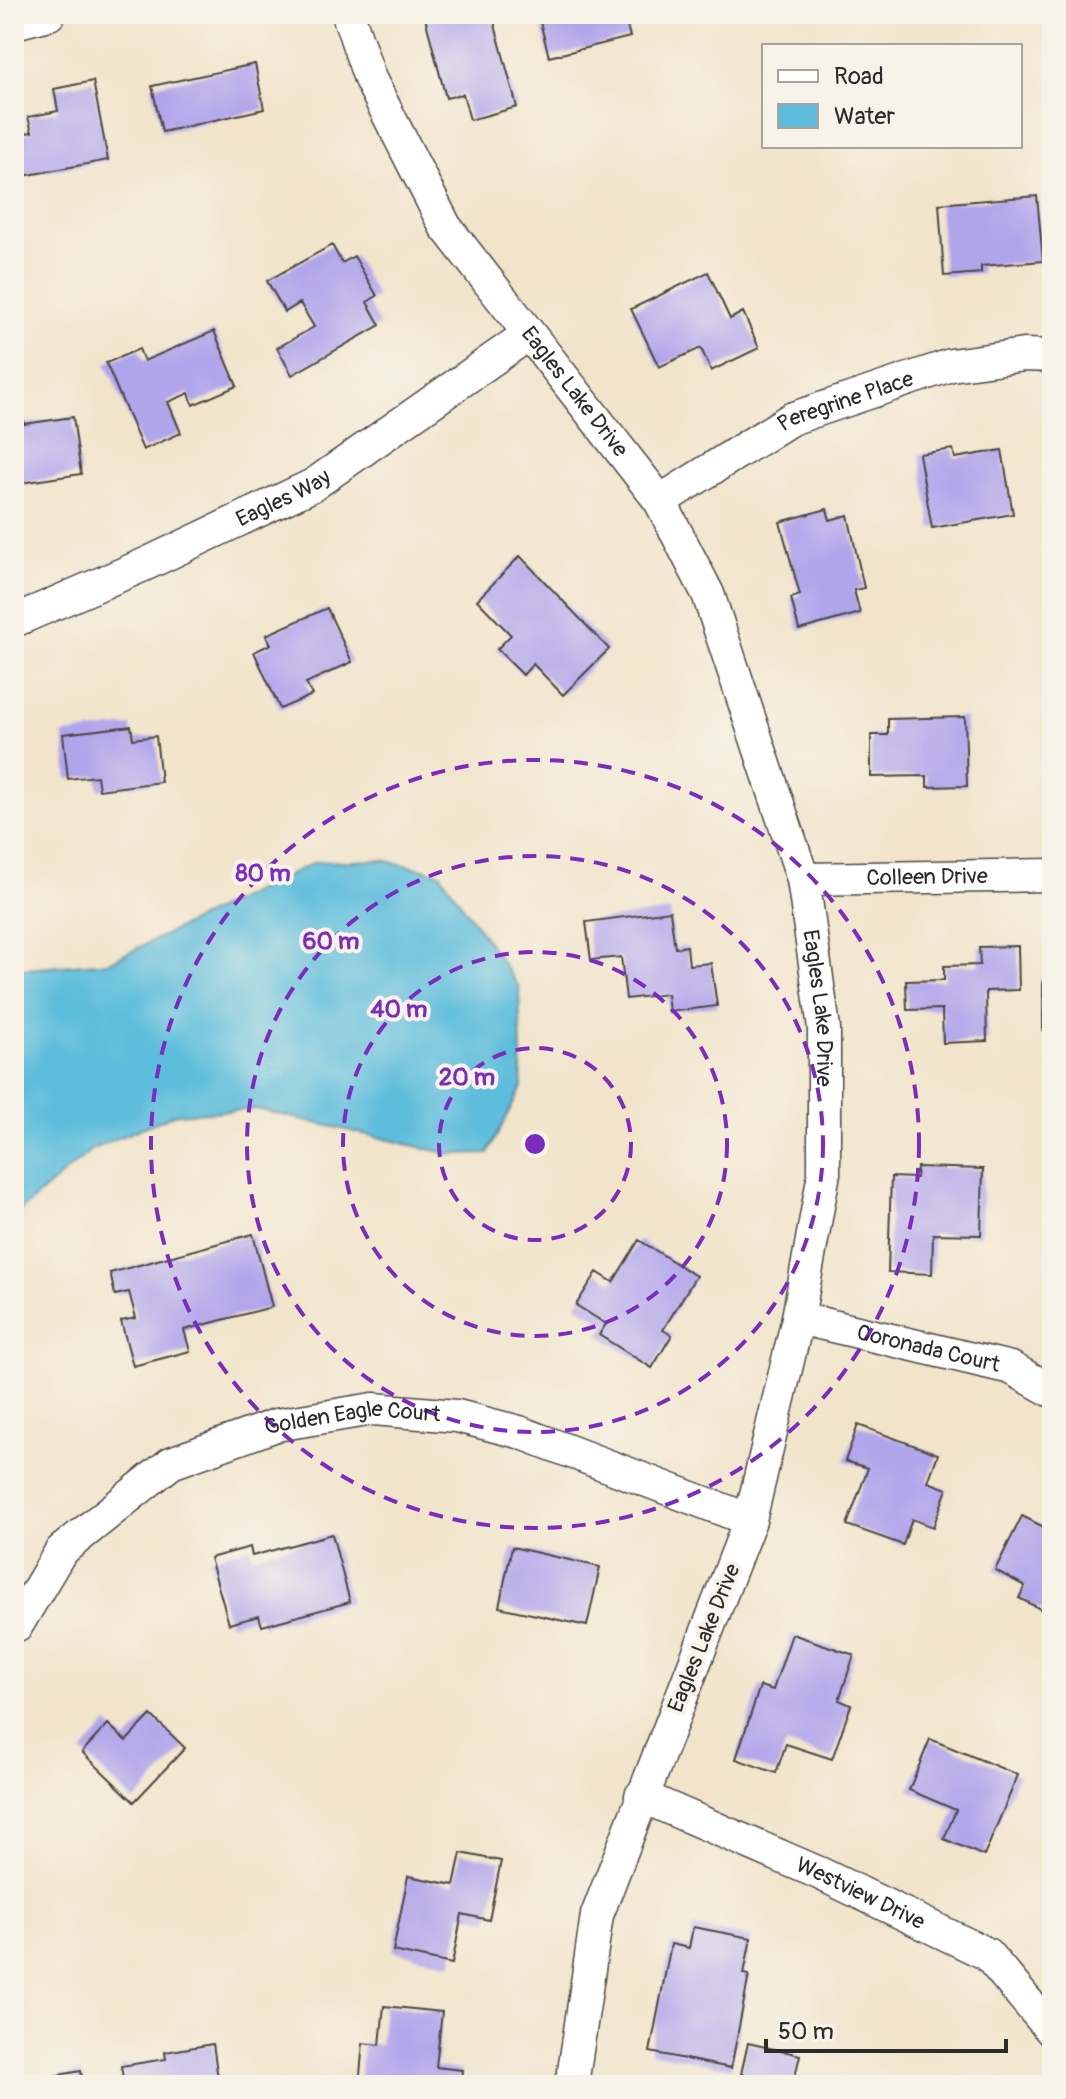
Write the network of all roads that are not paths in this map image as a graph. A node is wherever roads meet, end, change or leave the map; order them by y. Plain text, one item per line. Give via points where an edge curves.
1 (49, 14) edge
2 (348, 14) edge
3 (14, 23) edge
4 (529, 334) junction
5 (1052, 356) edge
6 (660, 501) junction
7 (14, 621) edge
8 (1052, 875) edge
9 (803, 879) junction
10 (798, 1318) junction
11 (1052, 1391) edge
12 (750, 1520) junction
13 (17, 1625) dead end
14 (641, 1796) junction
15 (1052, 2031) edge
16 (572, 2085) edge

1 - 3 street
2 - 4 street, Eagles Lake Drive via 370,79 445,226
4 - 6 street, Eagles Lake Drive
4 - 7 street, Eagles Way via 313,485
5 - 6 street, Peregrine Place via 951,365 791,419
6 - 9 street, Eagles Lake Drive via 708,594
8 - 9 street, Colleen Drive
9 - 10 street, Eagles Lake Drive via 824,1028 824,1173
10 - 11 street, Coronada Court via 1011,1368
10 - 12 street, Eagles Lake Drive
12 - 13 street, Golden Eagle Court via 519,1432 457,1416 373,1409 276,1425 171,1463 61,1551
12 - 14 street, Eagles Lake Drive
14 - 15 street, Westview Drive via 987,1954
14 - 16 street, Eagles Lake Drive via 597,1915

